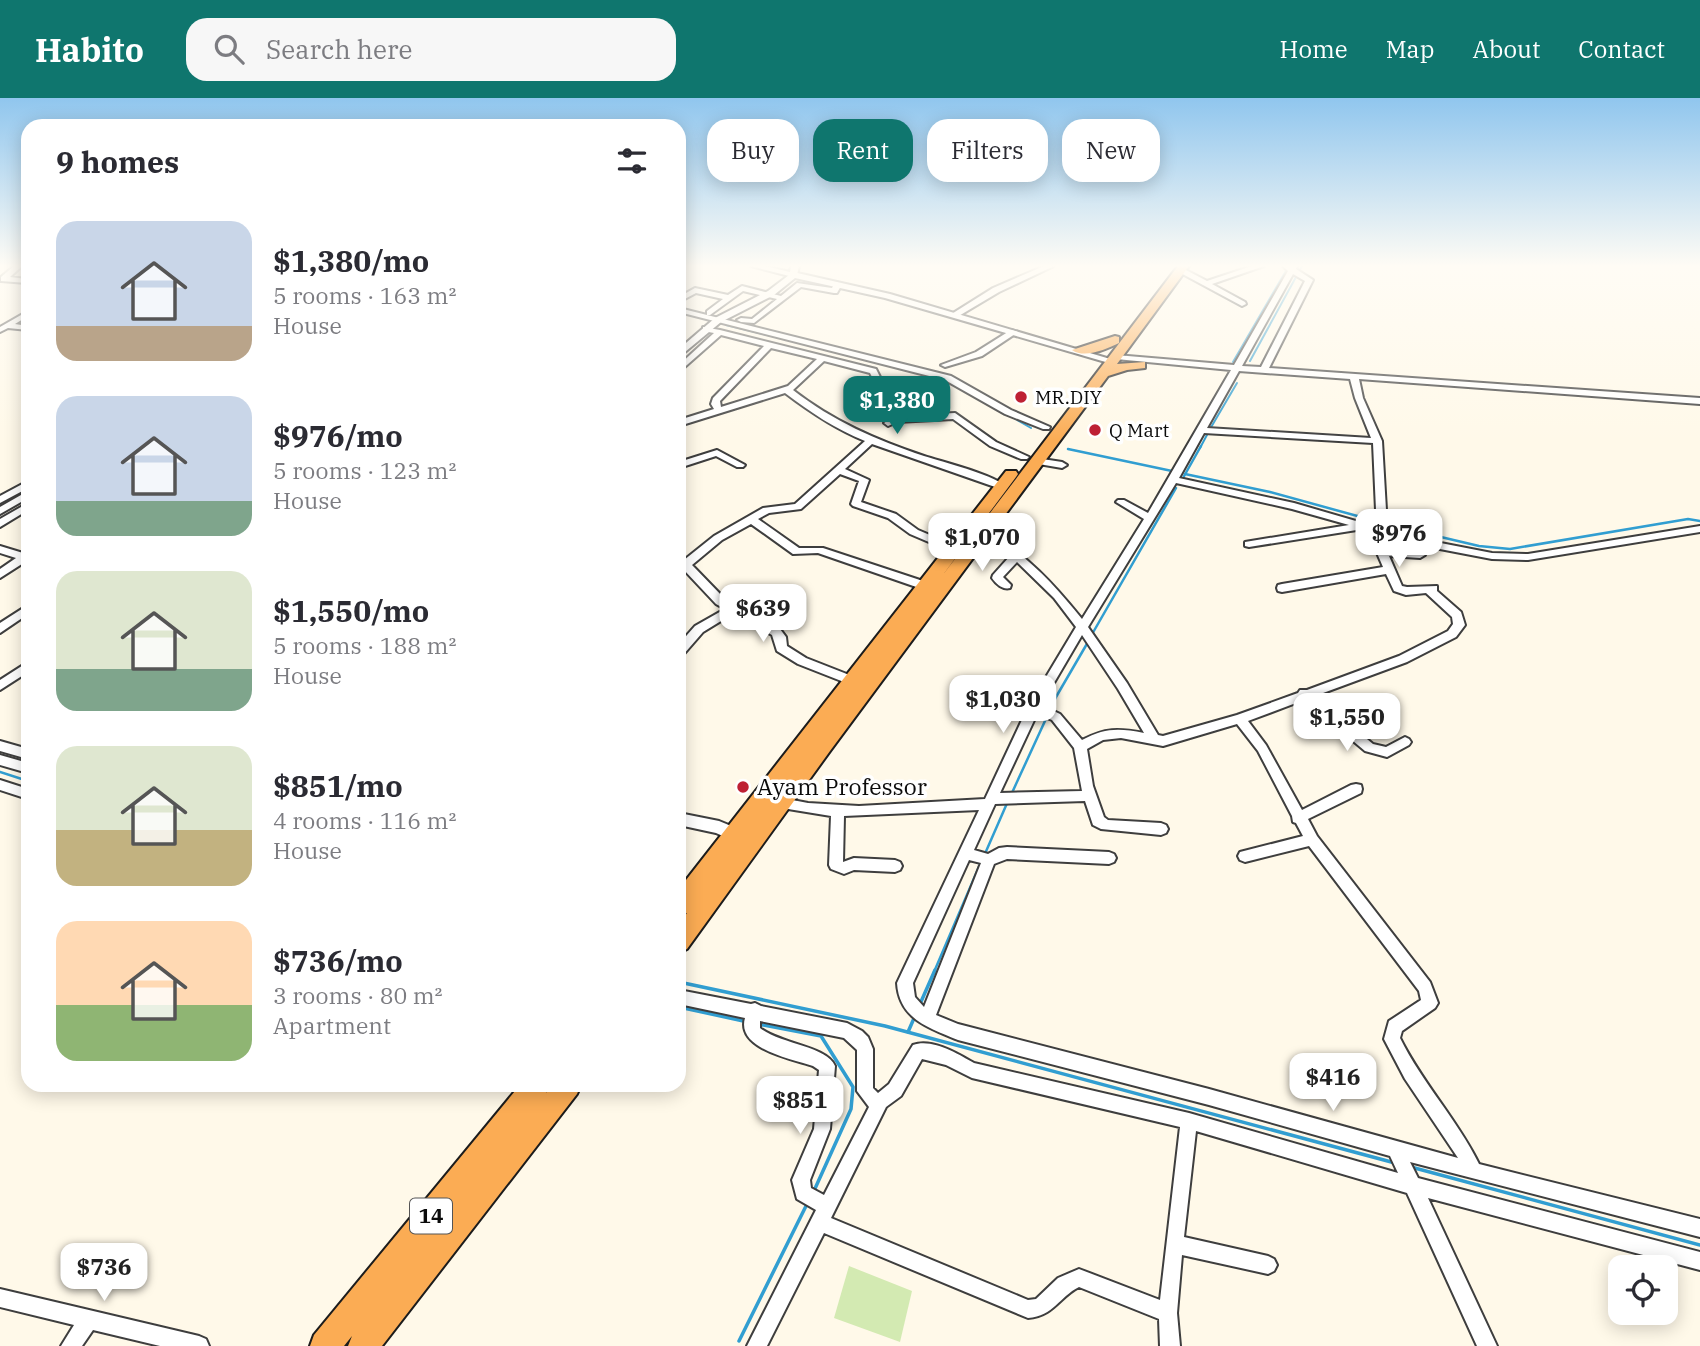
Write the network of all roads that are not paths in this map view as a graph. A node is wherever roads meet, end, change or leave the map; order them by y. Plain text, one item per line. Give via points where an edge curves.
1 (713, 324) edge
2 (715, 324) edge
3 (719, 324) edge
4 (987, 324) edge
5 (1134, 324) edge
6 (1263, 324) edge
7 (1283, 324) edge
8 (720, 332) junction
9 (1014, 332) junction
10 (1122, 340) junction
11 (769, 345) junction
12 (686, 348) edge
13 (1077, 351) junction
14 (822, 358) junction
15 (1108, 358) junction
16 (686, 363) edge
17 (1145, 363) junction
18 (945, 365) dead end
19 (1236, 368) junction
20 (1264, 370) junction
21 (1102, 374) junction
22 (1087, 375) junction
23 (1354, 377) junction
24 (787, 390) junction
25 (864, 393) dead end
26 (1700, 401) edge
27 (936, 407) dead end
28 (720, 411) junction
29 (955, 416) junction
30 (686, 421) edge
31 (888, 423) dead end
32 (1046, 427) junction
33 (1201, 430) junction
34 (1377, 440) junction
35 (870, 441) junction
36 (1030, 459) junction
37 (686, 463) edge
38 (740, 465) dead end
39 (1062, 465) dead end
40 (839, 470) junction
41 (1173, 480) junction
42 (1001, 486) junction
43 (21, 488) edge
44 (21, 498) edge
45 (0, 500) edge
46 (1121, 502) dead end
47 (21, 510) edge
48 (0, 511) edge
49 (1150, 518) junction
50 (752, 520) junction
51 (0, 524) edge
52 (1362, 526) junction
53 (1700, 529) edge
54 (1376, 530) junction
55 (984, 534) junction
56 (1249, 544) dead end
57 (0, 549) edge
58 (954, 549) junction
59 (1381, 552) junction
60 (21, 555) edge
61 (1420, 555) dead end
62 (1016, 556) junction
63 (21, 561) edge
64 (686, 563) edge
65 (686, 570) edge
66 (1389, 570) junction
67 (0, 574) edge
68 (1006, 585) dead end
69 (925, 586) junction
70 (1282, 588) dead end
71 (733, 610) junction
72 (21, 614) edge
73 (1084, 628) junction
74 (0, 629) edge
75 (1094, 643) joint
76 (686, 644) edge
77 (21, 671) edge
78 (0, 686) edge
79 (856, 686) junction
80 (1304, 693) junction
81 (1037, 709) junction
82 (1240, 719) junction
83 (1155, 741) junction
84 (1405, 742) dead end
85 (0, 746) edge
86 (1080, 747) junction
87 (21, 752) edge
88 (0, 760) edge
89 (21, 766) edge
90 (0, 785) edge
91 (1356, 789) dead end
92 (21, 792) edge
93 (1090, 796) junction
94 (999, 800) junction
95 (782, 803) junction
96 (838, 811) junction
97 (1298, 818) junction
98 (686, 820) edge
99 (1161, 830) dead end
100 (736, 835) junction
101 (1311, 840) junction
102 (1245, 856) dead end
103 (978, 857) junction
104 (1109, 858) dead end
105 (895, 866) dead end
106 (686, 897) edge
107 (686, 933) edge
108 (686, 999) edge
109 (753, 1017) junction
110 (926, 1019) junction
111 (954, 1045) junction
112 (530, 1092) edge
113 (563, 1092) edge
114 (880, 1102) junction
115 (1189, 1121) junction
116 (1398, 1154) junction
117 (1473, 1171) junction
118 (1409, 1182) junction
119 (816, 1206) junction
120 (1700, 1228) edge
121 (1174, 1244) junction
122 (1700, 1261) edge
123 (1268, 1265) dead end
124 (0, 1298) edge
125 (1168, 1313) junction
126 (88, 1320) junction
127 (71, 1346) edge
128 (199, 1346) edge
129 (325, 1346) edge
130 (363, 1346) edge
131 (757, 1346) edge
132 (1170, 1346) edge
133 (1487, 1346) edge

1 - 12 street
2 - 8 street
3 - 32 street via 948,378 1008,412
4 - 9 street
5 - 10 highway
6 - 19 street
7 - 20 street
8 - 11 street
8 - 16 street
9 - 13 street
9 - 18 street via 983,352
10 - 13 highway
10 - 15 highway
10 - 17 highway via 1132,355
11 - 14 street
11 - 28 street via 716,400
13 - 15 street
13 - 22 highway via 1090,365
14 - 24 street
14 - 25 street via 876,373
15 - 17 street
15 - 21 highway
15 - 22 highway
17 - 19 street
17 - 21 highway
19 - 20 street
19 - 33 street
20 - 23 street
21 - 36 highway
22 - 32 highway
23 - 26 street
23 - 34 street
24 - 28 street
24 - 35 street via 826,419
27 - 29 street
28 - 30 street
29 - 31 street
29 - 36 street via 993,443
32 - 36 highway
33 - 34 street
33 - 41 street
34 - 54 street via 1381,510
35 - 40 street
35 - 42 street
36 - 39 street
36 - 42 highway
36 - 55 highway
37 - 38 street via 717,453
40 - 50 street via 798,508 767,510
40 - 58 street via 864,480 856,504 892,516 914,532
41 - 49 street
41 - 52 street
42 - 58 highway
43 - 45 street
44 - 48 street
46 - 49 street
47 - 51 street
49 - 73 street
50 - 64 street
50 - 69 street via 797,552 819,550
52 - 54 street
52 - 56 street
53 - 54 street via 1516,557 1471,553
54 - 59 street
55 - 62 street
55 - 79 highway
57 - 60 street
58 - 69 highway
59 - 61 street
59 - 66 street
62 - 68 street via 996,578
62 - 73 street
63 - 67 street
65 - 71 street
66 - 70 street
66 - 80 street via 1402,590 1430,589 1457,615 1459,625 1452,634 1393,663
69 - 79 highway
71 - 76 street via 699,629
71 - 79 street via 776,632 781,648 790,655
72 - 74 street
73 - 75 street
73 - 81 street
75 - 83 street
77 - 78 street
79 - 95 highway
79 - 100 highway
80 - 82 street
80 - 84 street via 1374,751 1387,752
81 - 86 street via 1056,717
81 - 94 street
82 - 83 street
82 - 97 street via 1262,748
83 - 86 street via 1121,733 1101,736
85 - 87 street
86 - 93 street
88 - 89 street
90 - 92 street
91 - 97 street
93 - 94 street
93 - 99 street via 1101,823
94 - 96 street via 886,812
94 - 103 street
95 - 96 street
95 - 107 highway
96 - 105 street via 836,865 844,869 854,864
97 - 101 street
98 - 100 street
100 - 106 highway
101 - 102 street
101 - 117 street via 1425,987 1430,1003 1395,1026 1392,1039
103 - 104 street via 1007,853
103 - 110 street
103 - 110 street via 905,983 911,1007
108 - 109 street
109 - 114 street via 857,1036 866,1049 865,1091
109 - 119 street via 754,1032 765,1042 827,1066 822,1129 801,1180
110 - 111 street
111 - 114 street via 919,1051 908,1061 894,1094
111 - 115 street via 972,1070
111 - 116 street via 1209,1097
112 - 129 highway, 14
113 - 130 highway, 14
114 - 119 street
115 - 118 street
115 - 121 street
116 - 117 street
116 - 118 street
117 - 120 street
118 - 122 street
118 - 133 street
119 - 125 street via 1028,1310 1044,1306 1071,1279 1079,1278
119 - 131 street
121 - 123 street
121 - 125 street
124 - 126 street
125 - 132 street
126 - 127 street
126 - 128 street

